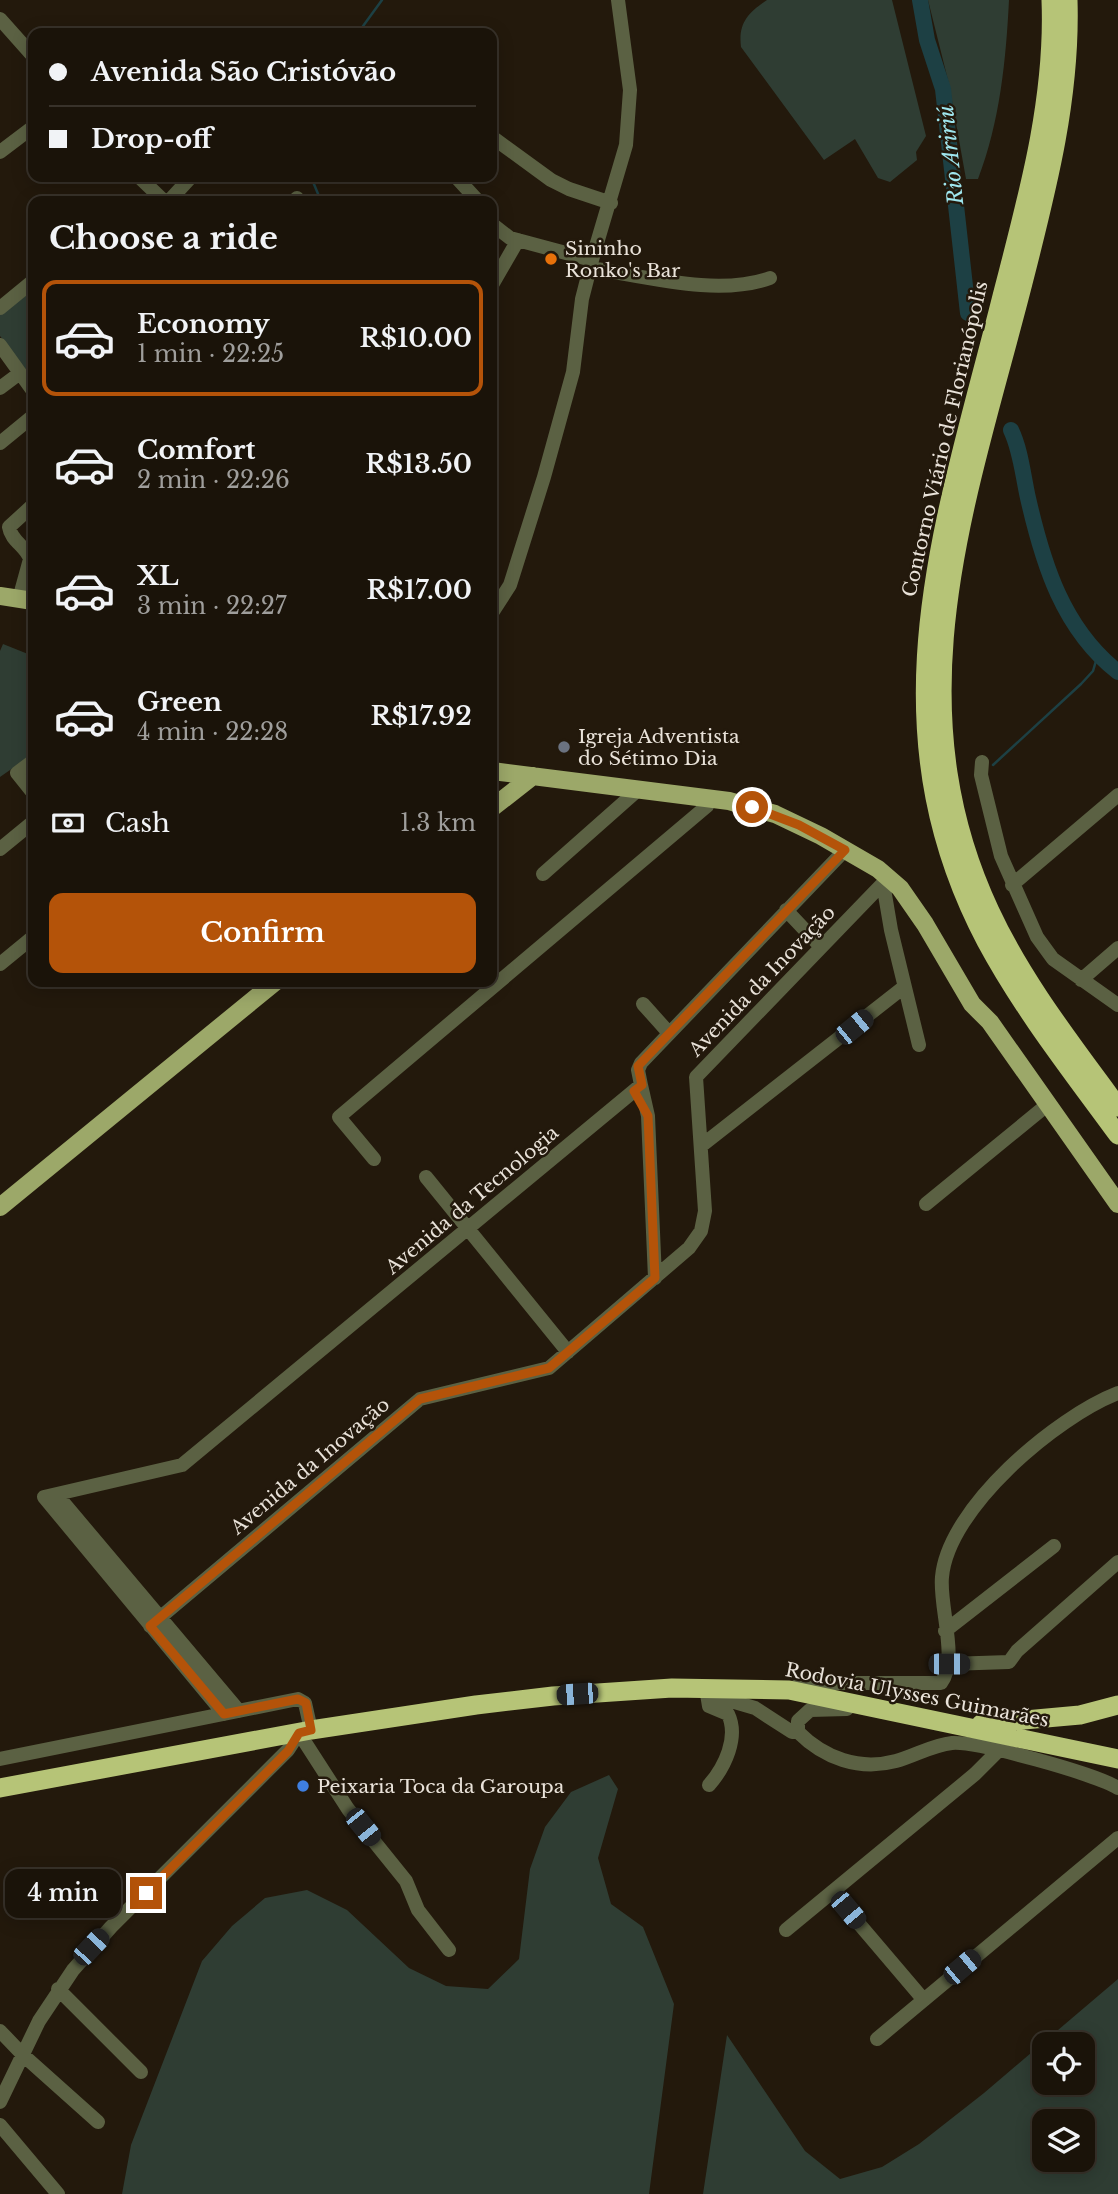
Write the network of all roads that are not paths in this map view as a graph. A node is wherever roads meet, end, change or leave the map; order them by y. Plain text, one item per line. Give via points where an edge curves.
1 (618, 0) edge
2 (1051, 0) edge
3 (1068, 0) edge
4 (0, 19) edge
5 (28, 50) edge
6 (28, 131) edge
7 (497, 141) edge
8 (0, 152) edge
9 (145, 182) edge
10 (186, 182) edge
11 (461, 182) edge
12 (160, 196) edge
13 (171, 196) edge
14 (473, 196) edge
15 (611, 203) junction
16 (497, 227) edge
17 (518, 240) junction
18 (591, 264) junction
19 (497, 276) edge
20 (771, 278) dead end
21 (28, 285) edge
22 (0, 308) edge
23 (0, 345) edge
24 (19, 373) junction
25 (28, 385) edge
26 (0, 388) edge
27 (28, 420) edge
28 (0, 443) edge
29 (28, 510) edge
30 (28, 556) edge
31 (28, 580) edge
32 (0, 596) edge
33 (26, 600) edge
34 (497, 605) edge
35 (982, 762) dead end
36 (28, 765) edge
37 (497, 771) edge
38 (533, 776) junction
39 (28, 787) edge
40 (639, 789) junction
41 (1118, 795) edge
42 (709, 797) junction
43 (497, 803) edge
44 (28, 826) edge
45 (0, 849) edge
46 (845, 850) junction
47 (542, 874) dead end
48 (886, 881) junction
49 (1012, 885) junction
50 (786, 910) junction
51 (28, 941) edge
52 (821, 947) junction
53 (1118, 948) edge
54 (0, 964) edge
55 (1081, 980) junction
56 (497, 983) edge
57 (269, 987) edge
58 (493, 987) edge
59 (904, 987) junction
60 (643, 1004) dead end
61 (1118, 1005) edge
62 (669, 1033) junction
63 (919, 1045) dead end
64 (638, 1088) junction
65 (622, 1101) junction
66 (1047, 1105) junction
67 (1118, 1107) edge
68 (645, 1113) junction
69 (699, 1122) junction
70 (731, 1126) junction
71 (1118, 1135) edge
72 (701, 1146) junction
73 (374, 1159) dead end
74 (426, 1177) dead end
75 (926, 1204) dead end
76 (1118, 1204) edge
77 (0, 1207) edge
78 (468, 1228) junction
79 (655, 1278) junction
80 (568, 1352) junction
81 (1118, 1393) edge
82 (1055, 1546) dead end
83 (1118, 1562) edge
84 (155, 1622) junction
85 (945, 1631) junction
86 (949, 1664) junction
87 (706, 1688) junction
88 (789, 1690) junction
89 (865, 1704) junction
90 (1118, 1705) edge
91 (239, 1712) junction
92 (224, 1714) junction
93 (967, 1727) junction
94 (305, 1731) junction
95 (798, 1732) junction
96 (999, 1750) junction
97 (1086, 1753) junction
98 (0, 1759) edge
99 (1118, 1759) edge
100 (1118, 1771) edge
101 (709, 1785) dead end
102 (0, 1788) edge
103 (1118, 1788) edge
104 (1118, 1838) edge
105 (832, 1892) junction
106 (786, 1930) dead end
107 (449, 1950) dead end
108 (58, 1989) junction
109 (923, 1999) junction
110 (0, 2031) edge
111 (877, 2039) dead end
112 (23, 2055) junction
113 (141, 2072) dead end
114 (0, 2102) edge
115 (99, 2122) dead end
116 (0, 2125) edge
117 (58, 2194) edge

1 - 15 street via 631,111
2 - 71 highway, Contorno Viário de Florianópolis via 1050,62 1037,154 936,563 924,655 925,729 941,825 975,918 1012,986
3 - 67 highway, Contorno Viário de Florianópolis via 1060,121 953,566 943,633 940,704 952,798 985,900 1026,977
4 - 5 street
6 - 8 street
7 - 15 street via 551,180
9 - 12 street
10 - 13 street
11 - 14 street
15 - 18 street
16 - 17 street
17 - 18 street
17 - 19 street
18 - 20 street via 717,286 743,286
18 - 34 street via 573,372 510,585
21 - 22 street
23 - 24 street
24 - 25 street
24 - 26 street
27 - 28 street
29 - 30 street via 9,527
31 - 33 street
32 - 33 main road
35 - 49 street via 981,775
36 - 39 street via 17,773
37 - 38 main road
38 - 40 main road
38 - 43 main road
40 - 42 main road
40 - 47 street
41 - 49 street
42 - 46 main road via 775,814
42 - 56 street via 707,806
44 - 45 street
46 - 48 main road
46 - 50 street
48 - 52 street, Avenida da Inovação
48 - 59 street
48 - 66 main road via 914,906 961,988
49 - 55 street via 1045,950
50 - 52 street
50 - 62 street
51 - 54 street
52 - 69 street, Avenida da Inovação via 698,1074
53 - 55 street
55 - 61 street
57 - 77 main road
58 - 73 street via 339,1117
59 - 63 street
59 - 70 street
60 - 62 street
62 - 64 street via 638,1066
64 - 65 street, Avenida da Tecnologia
64 - 68 street
65 - 68 street via 637,1104
65 - 78 street, Avenida da Tecnologia
66 - 75 street
66 - 76 main road
68 - 79 street
69 - 70 street
69 - 72 street, Avenida da Inovação
70 - 72 street
72 - 79 street, Avenida da Inovação via 705,1211 701,1231
74 - 78 street
78 - 80 street
78 - 84 street, Avenida da Tecnologia via 182,1465 51,1496
79 - 80 street, Avenida da Inovação
80 - 84 street, Avenida da Inovação via 549,1368 420,1399
81 - 85 street via 1047,1435 969,1513 952,1542 941,1580
82 - 85 street
83 - 86 street via 1009,1662
84 - 91 street
84 - 92 street
85 - 86 street
86 - 88 street via 944,1680 936,1684 804,1683
87 - 88 highway, Rodovia Ulysses Guimarães
87 - 94 highway, Rodovia Ulysses Guimarães via 553,1696
87 - 95 street via 714,1696 755,1708
87 - 101 street via 709,1706 728,1714 734,1732 723,1766
88 - 89 highway, Rodovia Ulysses Guimarães
89 - 93 highway, Rodovia Ulysses Guimarães
89 - 95 street via 856,1710 810,1710 798,1721
90 - 93 highway via 1080,1715
91 - 92 street
91 - 94 street via 300,1699 306,1703
92 - 98 street
93 - 97 highway, Rodovia Ulysses Guimarães
94 - 102 highway, Rodovia Ulysses Guimarães
94 - 107 street via 348,1809 406,1881 425,1921
94 - 108 street via 111,1927
95 - 96 street via 817,1749 860,1765 897,1761 952,1743
96 - 103 street
96 - 105 street
97 - 99 highway, Rodovia Ulysses Guimarães
97 - 100 highway
104 - 109 street
105 - 106 street
105 - 109 street
108 - 112 street
108 - 113 street
109 - 111 street
110 - 112 street
112 - 114 street
112 - 115 street
116 - 117 street

